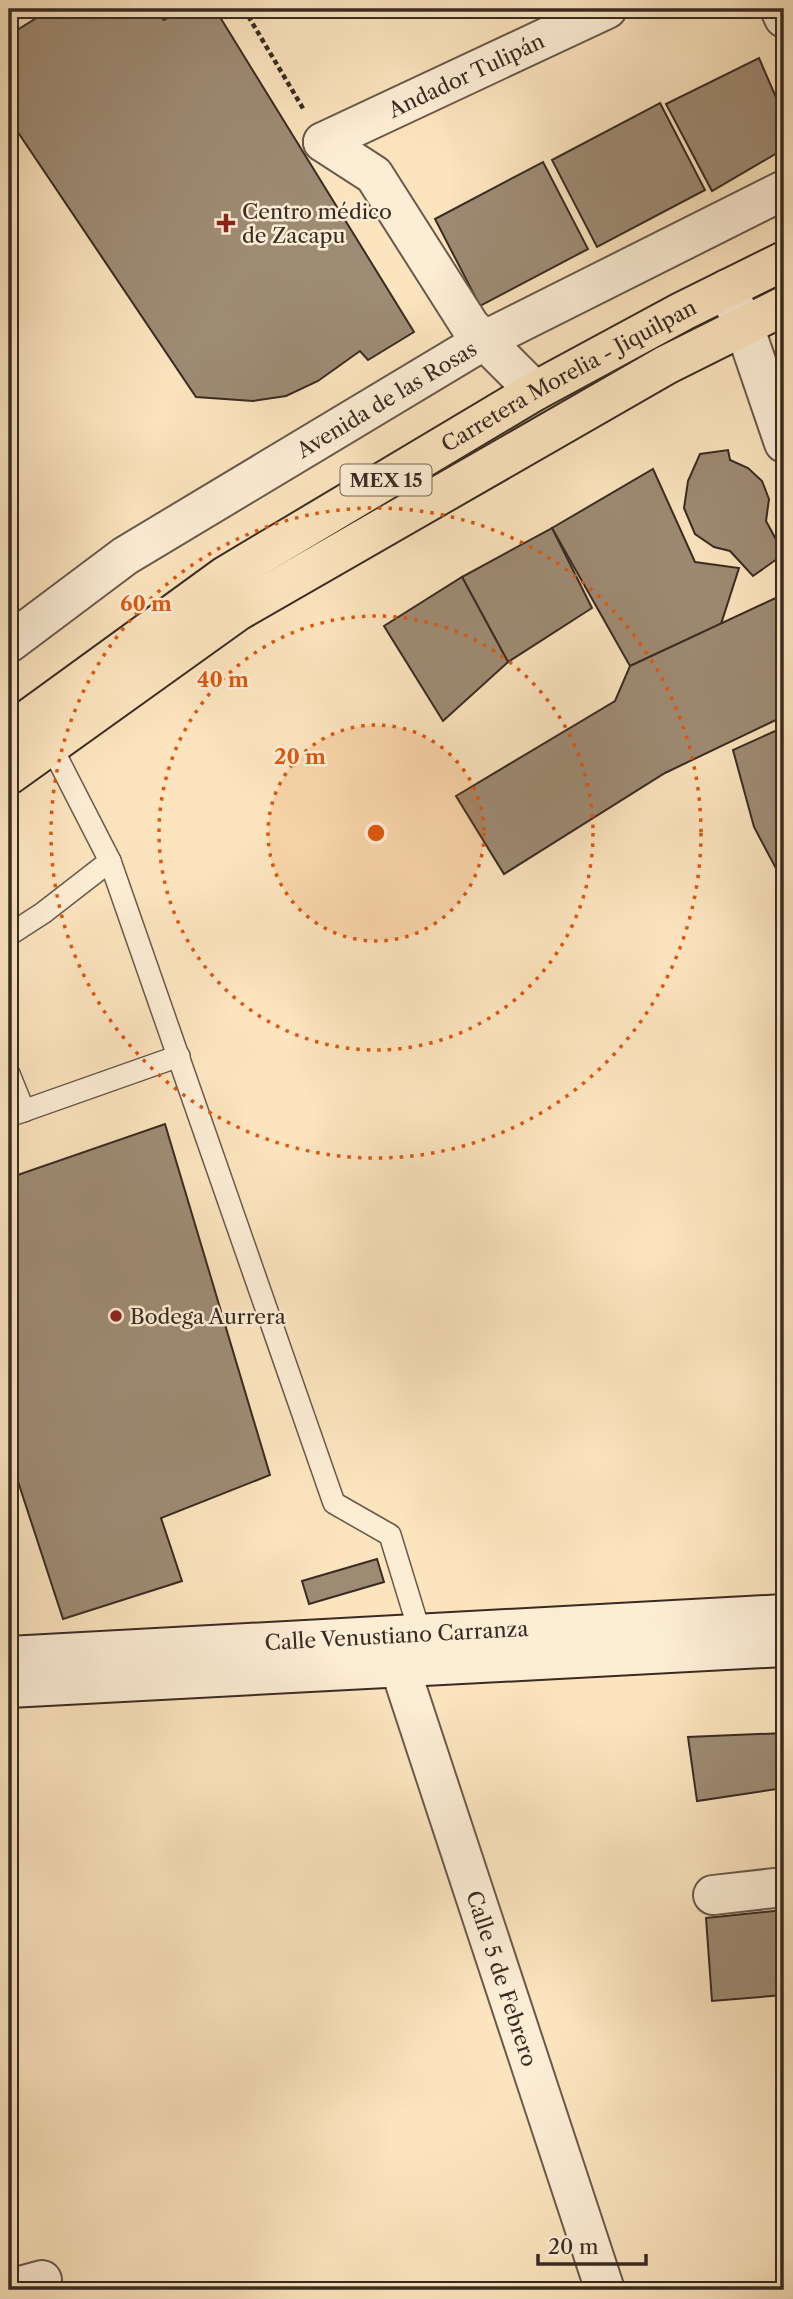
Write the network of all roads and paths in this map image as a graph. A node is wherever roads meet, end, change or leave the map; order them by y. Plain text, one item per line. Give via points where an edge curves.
1 (244, 9) edge
2 (607, 9) edge
3 (780, 9) edge
4 (784, 18) edge
5 (323, 142) junction
6 (784, 190) edge
7 (784, 261) edge
8 (727, 289) junction
9 (784, 306) edge
10 (744, 326) junction
11 (483, 341) junction
12 (535, 391) junction
13 (784, 443) edge
14 (9, 643) edge
15 (9, 733) edge
16 (50, 744) junction
17 (9, 775) edge
18 (110, 861) junction
19 (9, 935) edge
20 (179, 1056) junction
21 (9, 1074) edge
22 (17, 1113) edge
23 (784, 1614) edge
24 (420, 1633) junction
25 (784, 1647) edge
26 (9, 1656) edge
27 (400, 1668) junction
28 (9, 1688) edge
29 (784, 1887) edge
30 (713, 1895) dead end
31 (605, 2290) edge

1 - 5 path
2 - 5 street, Andador Tulipán
3 - 4 street
5 - 11 street via 374,175
6 - 11 street, Avenida de las Rosas
7 - 8 main road, Carretera Morelia - Jiquilpan / MEX 15
8 - 10 street
8 - 12 main road, Carretera Morelia - Jiquilpan / MEX 15
9 - 10 main road, Carretera Morelia - Jiquilpan / MEX 15
10 - 13 street
10 - 16 main road, Carretera Morelia - Jiquilpan / MEX 15 via 666,365 238,611
11 - 12 street
11 - 14 street, Avenida de las Rosas via 125,556
12 - 15 main road, Carretera Morelia - Jiquilpan / MEX 15 via 225,576
16 - 17 main road, Carretera Morelia - Jiquilpan / MEX 15
16 - 18 lane
18 - 19 lane
18 - 20 lane
20 - 22 lane
20 - 24 lane via 334,1503 390,1535
21 - 22 lane
23 - 24 street, Calle Venustiano Carranza
24 - 26 street, Calle Venustiano Carranza
24 - 27 street
25 - 27 street, Calle Venustiano Carranza
27 - 28 street, Calle Venustiano Carranza
27 - 31 street, Calle 5 de Febrero
29 - 30 street

